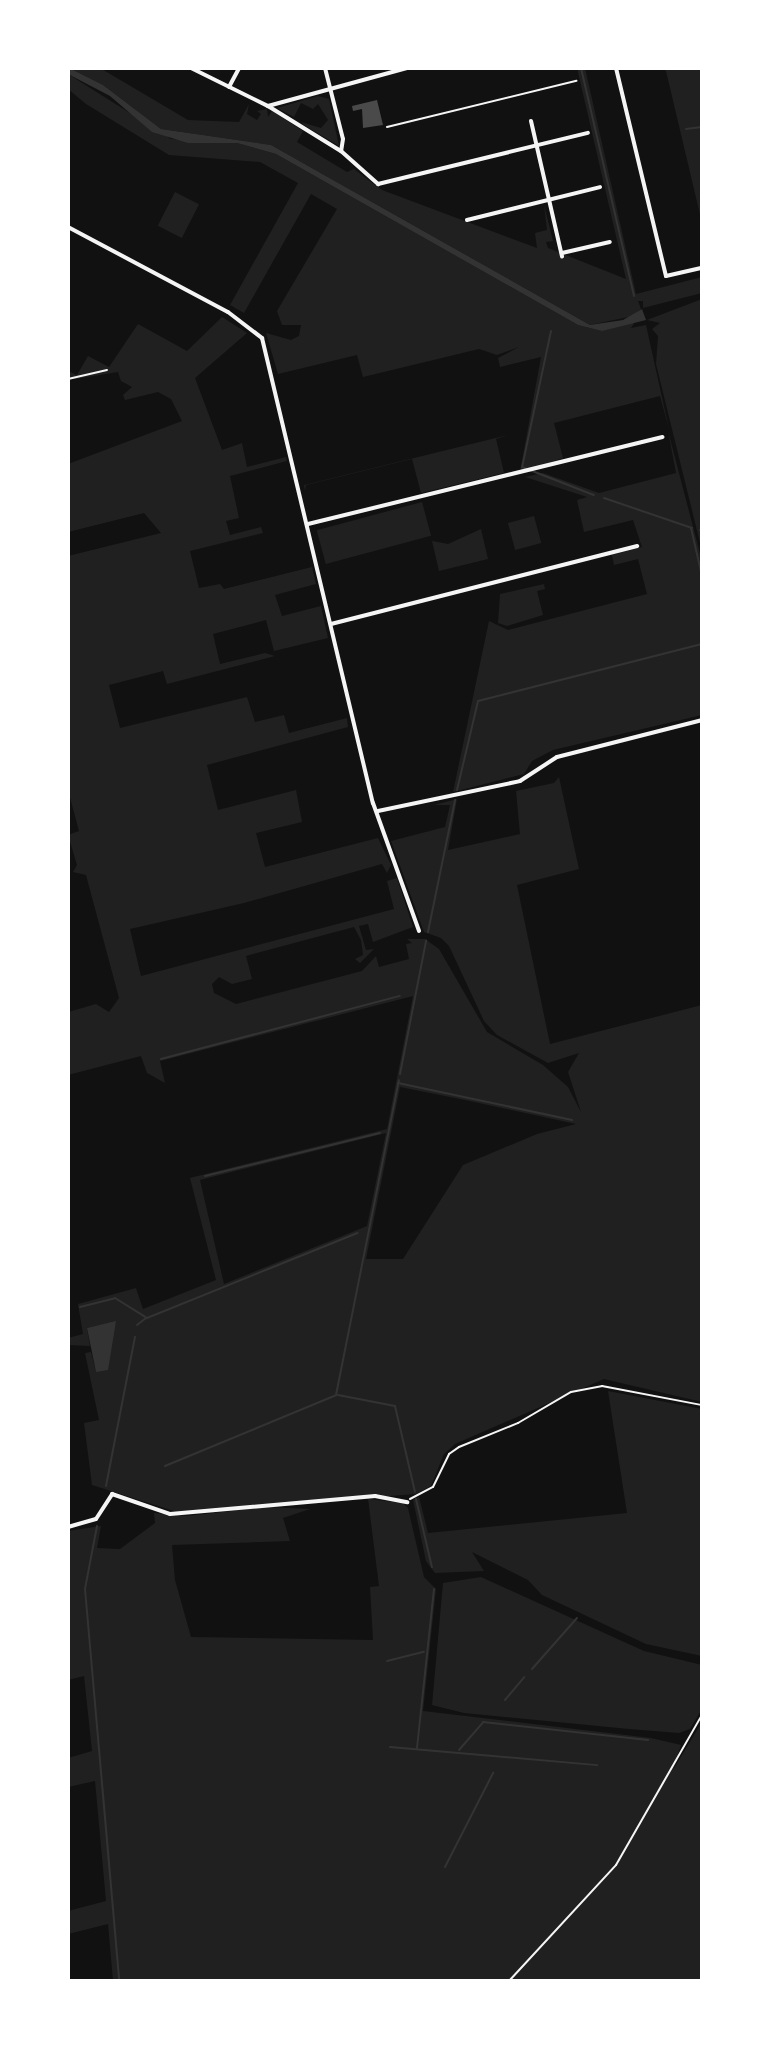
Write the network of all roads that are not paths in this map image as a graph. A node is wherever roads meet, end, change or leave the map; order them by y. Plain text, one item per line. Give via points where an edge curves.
1 (191, 68) edge
2 (239, 68) edge
3 (325, 68) edge
4 (407, 68) edge
5 (616, 68) edge
6 (576, 81) dead end
7 (229, 87) junction
8 (330, 87) junction
9 (268, 106) junction
10 (531, 121) dead end
11 (387, 127) dead end
12 (588, 133) dead end
13 (536, 146) junction
14 (341, 151) junction
15 (600, 187) dead end
16 (549, 200) junction
17 (467, 220) dead end
18 (68, 227) edge
19 (610, 242) dead end
20 (702, 268) edge
21 (662, 437) dead end
22 (308, 524) junction
23 (637, 546) dead end
24 (331, 624) junction
25 (702, 720) edge
26 (378, 811) junction
27 (419, 931) dead end
28 (407, 1502) road end
29 (68, 1527) edge

1 - 7 street
2 - 7 street
3 - 8 street
4 - 8 street
5 - 20 street via 666,276
6 - 11 lane
7 - 9 street
8 - 9 street
8 - 14 street
9 - 14 street
10 - 13 street
12 - 13 street
13 - 14 street via 384,184
13 - 16 street
15 - 16 street
16 - 17 street
16 - 19 street via 562,254
18 - 22 street via 258,332
21 - 22 street
22 - 24 street
23 - 24 street
24 - 26 street
25 - 26 street via 557,757 520,781
26 - 27 street
28 - 29 street via 375,1496 170,1514 112,1494 96,1519

